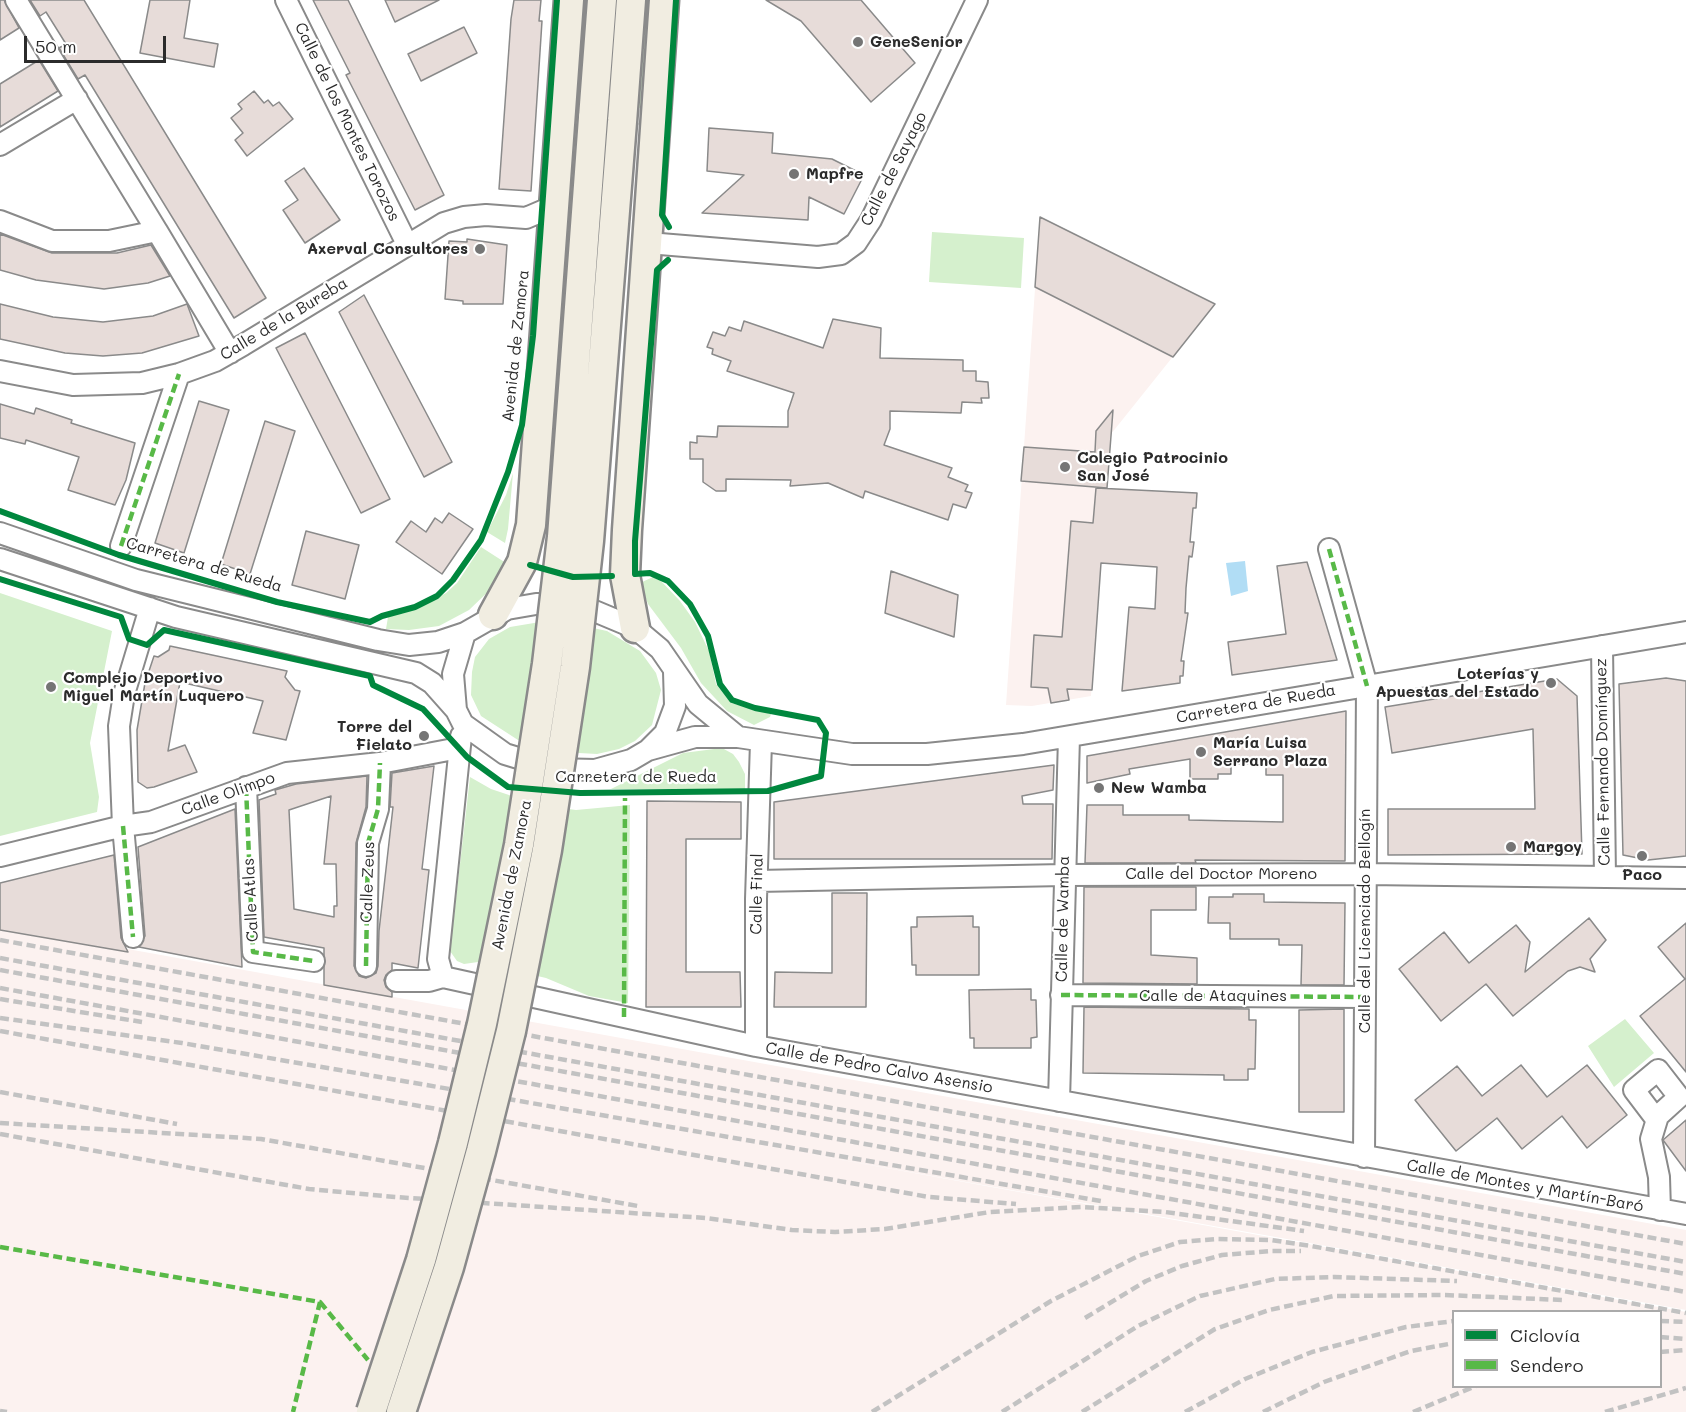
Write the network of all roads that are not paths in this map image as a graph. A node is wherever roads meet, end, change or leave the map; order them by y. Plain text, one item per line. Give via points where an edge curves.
1 (16, 0) edge
2 (286, 0) edge
3 (569, 0) edge
4 (602, 0) edge
5 (631, 0) edge
6 (664, 0) edge
7 (977, 0) edge
8 (77, 99) junction
9 (0, 145) edge
10 (554, 206) junction
11 (0, 221) edge
12 (157, 231) junction
13 (648, 243) junction
14 (407, 244) junction
15 (230, 353) junction
16 (0, 371) edge
17 (178, 374) junction
18 (0, 533) edge
19 (121, 546) dead end
20 (1329, 549) dead end
21 (0, 559) edge
22 (150, 608) junction
23 (493, 615) junction
24 (635, 628) junction
25 (1686, 632) edge
26 (465, 633) junction
27 (1602, 646) junction
28 (674, 672) junction
29 (1367, 686) junction
30 (459, 717) junction
31 (1068, 736) junction
32 (738, 737) junction
33 (761, 742) junction
34 (459, 748) junction
35 (648, 750) junction
36 (380, 763) junction
37 (246, 787) junction
38 (123, 826) junction
39 (0, 856) edge
40 (1366, 874) junction
41 (1064, 875) junction
42 (1605, 877) junction
43 (1686, 878) edge
44 (757, 880) junction
45 (133, 937) dead end
46 (314, 961) dead end
47 (366, 966) dead end
48 (443, 977) junction
49 (396, 981) dead end
50 (1061, 995) junction
51 (1365, 997) junction
52 (756, 1046) junction
53 (1059, 1101) junction
54 (1656, 1119) dead end
55 (1364, 1157) junction
56 (1660, 1210) junction
57 (1686, 1214) edge
58 (371, 1412) edge
59 (401, 1412) edge

1 - 8 street
2 - 14 street, Calle de los Montes Torozos
3 - 10 highway
4 - 58 highway, Avenida de Zamora, bridge via 562,537 519,845 453,1143 421,1260
5 - 59 highway, Avenida de Zamora, bridge via 589,541 575,667 547,850 511,1031 481,1151 449,1268
6 - 13 highway
7 - 13 street, Calle de Sayago via 871,220 856,243 841,254 818,257
8 - 9 street
8 - 12 street
10 - 14 street, Calle de la Bureba via 526,218 464,217 444,223
10 - 23 highway via 531,525 522,562
11 - 12 street via 52,241 109,241
12 - 15 street
13 - 24 highway via 626,575
14 - 15 street, Calle de la Bureba
15 - 17 street, Calle de la Bureba
16 - 17 street, Calle de la Bureba via 73,385 142,384
17 - 19 street
18 - 26 street, Carretera de Rueda via 136,580 394,643 438,642
20 - 29 street, Calle del Licenciado Bellogín
21 - 22 street
22 - 30 street via 416,673 432,683
22 - 38 street via 124,694 119,726
23 - 24 street via 521,606 563,604 592,610
23 - 26 street
24 - 28 street via 660,649
25 - 27 street, Carretera de Rueda
26 - 30 street via 453,675
27 - 29 street, Carretera de Rueda
27 - 42 street, Calle Fernando Domínguez
28 - 32 street, Carretera de Rueda via 698,704
28 - 35 street via 672,717
29 - 31 street, Carretera de Rueda
29 - 40 street, Calle del Licenciado Bellogín
30 - 34 street
30 - 35 street via 505,754 561,770 589,771 614,766
31 - 33 street, Carretera de Rueda via 927,754 852,754
31 - 41 street, Calle de Wamba
32 - 33 street, Carretera de Rueda
32 - 35 street, Carretera de Rueda via 695,737
33 - 44 street, Calle Final
34 - 36 street, Calle Olimpo
34 - 48 street via 438,959
36 - 37 street, Calle Olimpo via 287,774
36 - 47 street, Calle Zeus via 378,809 369,843
37 - 38 street, Calle Olimpo via 151,822
37 - 46 street, Calle Atlas via 253,952
38 - 39 street, Calle Olimpo
38 - 45 street
40 - 41 street, Calle del Doctor Moreno
40 - 42 street, Calle del Doctor Moreno
40 - 51 street, Calle del Licenciado Bellogín
41 - 44 street, Calle del Doctor Moreno
41 - 50 street, Calle de Wamba
42 - 43 street, Calle del Doctor Moreno
44 - 52 street, Calle Final
48 - 49 street, Calle de Pedro Calvo Asensio
48 - 52 street, Calle de Pedro Calvo Asensio
50 - 51 street, Calle de Ataquines
50 - 53 street, Calle de Wamba
51 - 55 street, Calle del Licenciado Bellogín
52 - 53 street, Calle de Pedro Calvo Asensio
53 - 55 street, Calle de Pedro Calvo Asensio
54 - 56 street via 1651,1139 1659,1177
55 - 56 street, Calle de Montes y Martín-Baró
56 - 57 street, Calle de Montes y Martín-Baró

